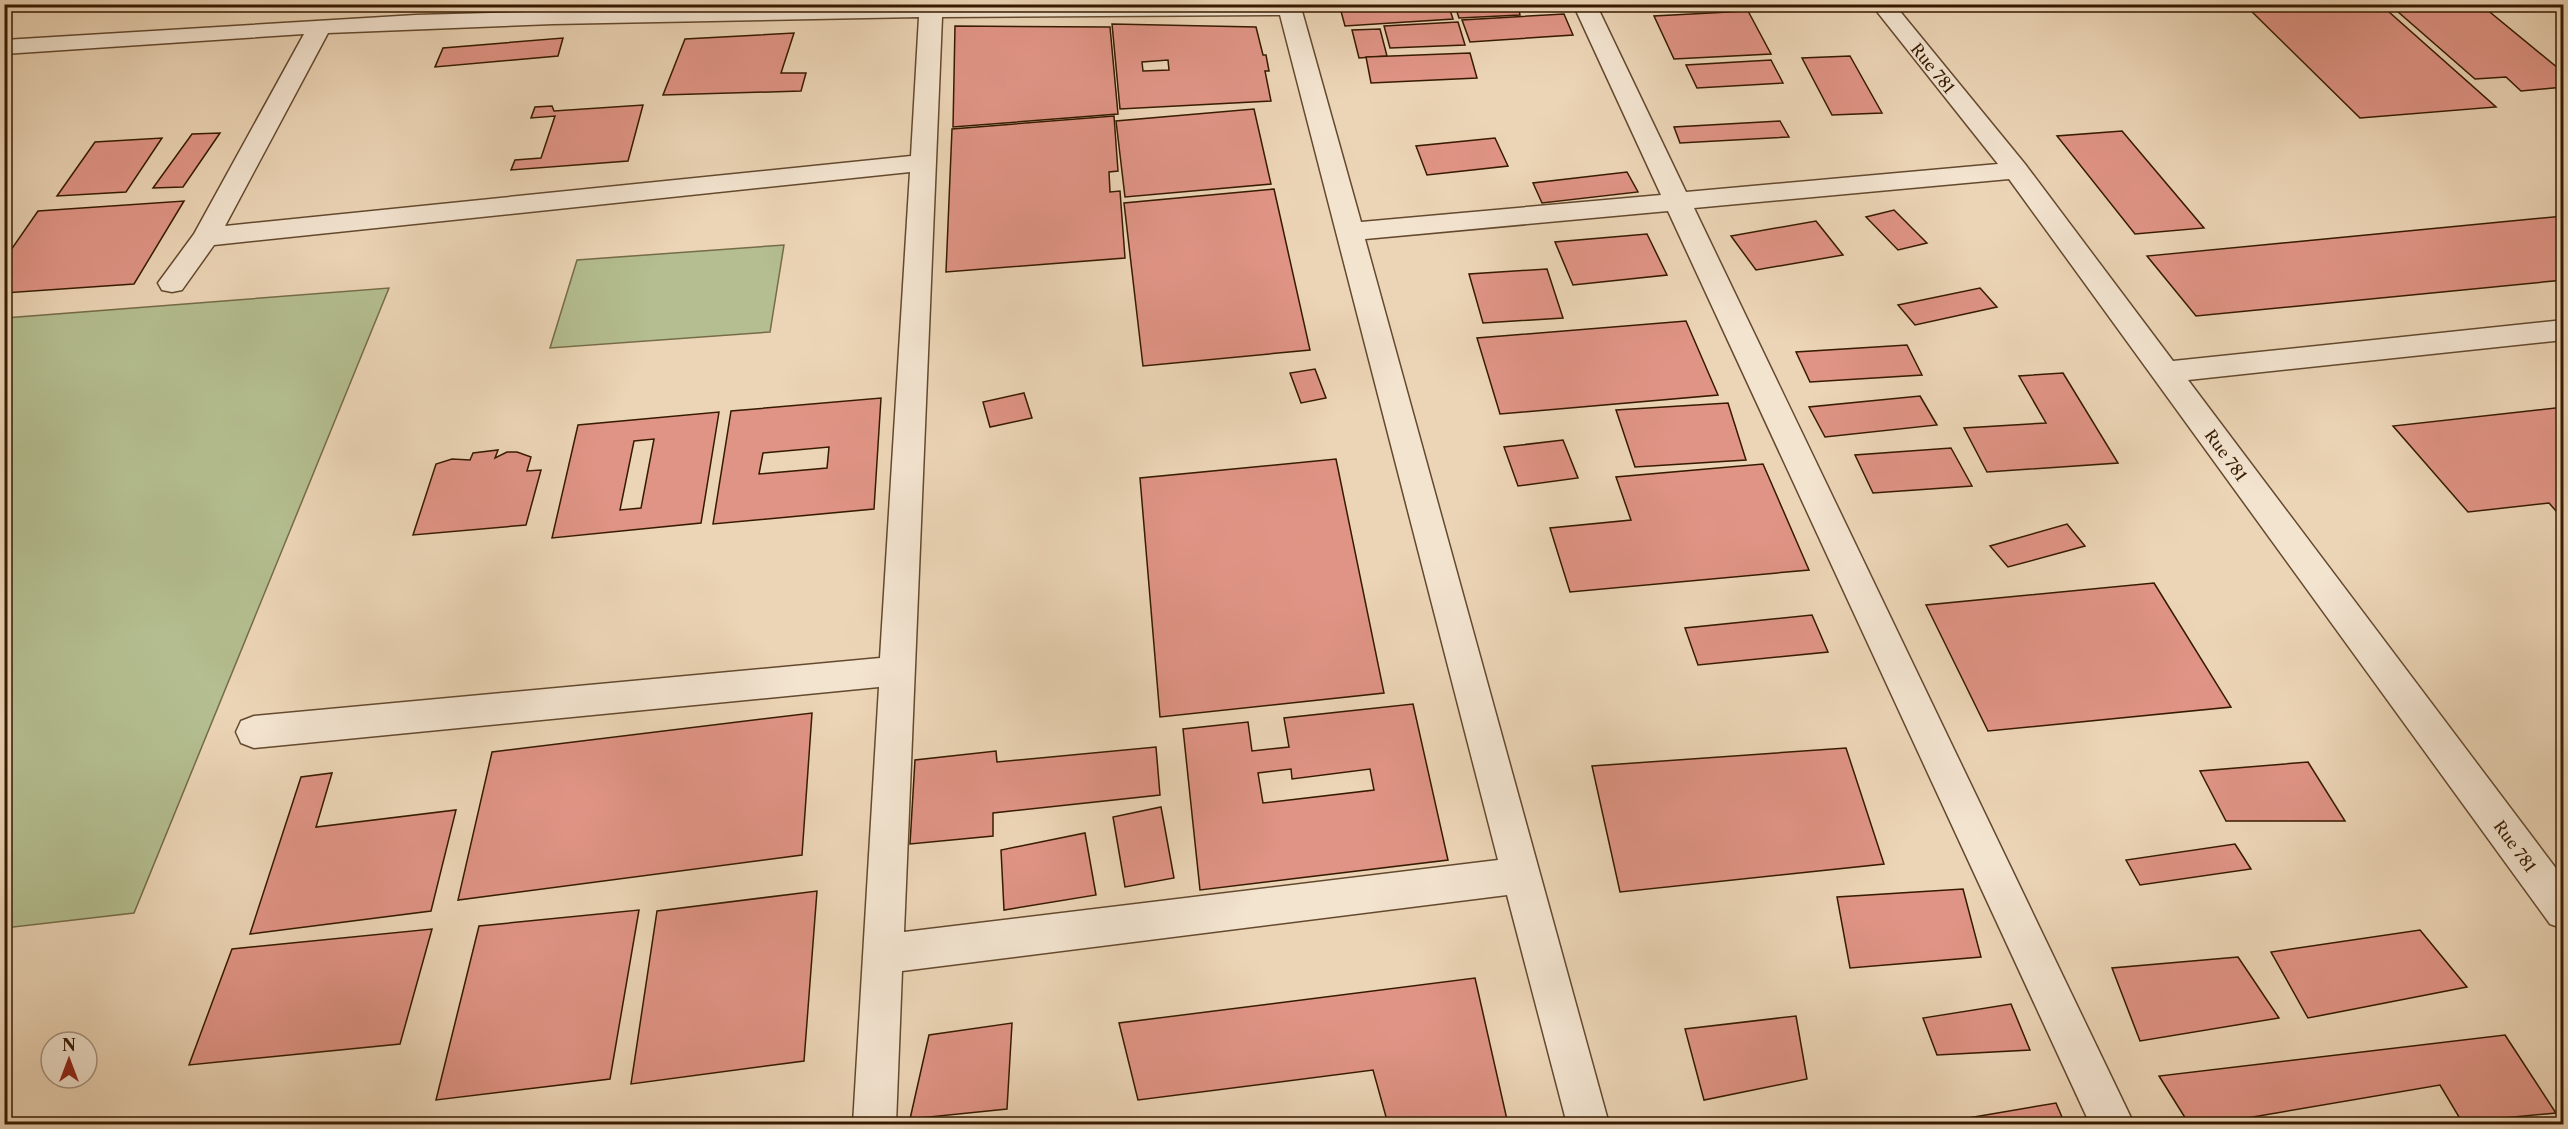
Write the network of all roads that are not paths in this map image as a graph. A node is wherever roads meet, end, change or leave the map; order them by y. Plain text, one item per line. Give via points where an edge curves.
1 (1584, 4) edge
2 (1882, 4) edge
3 (1290, 6) edge
4 (931, 9) junction
5 (553, 11) edge
6 (320, 27) junction
7 (4, 46) edge
8 (923, 163) junction
9 (2016, 170) junction
10 (1677, 202) junction
11 (1349, 232) junction
12 (206, 237) junction
13 (172, 283) dead end
14 (2564, 330) edge
15 (2165, 372) junction
16 (897, 671) junction
17 (254, 732) dead end
18 (1521, 875) junction
19 (2564, 911) edge
20 (882, 954) junction
21 (874, 1125) edge
22 (1588, 1125) edge
23 (2112, 1125) edge

1 - 10 street
2 - 9 street, Rue 781
3 - 4 street
3 - 11 street
4 - 5 street
4 - 8 street
5 - 6 street
6 - 7 street
6 - 12 street
8 - 12 street
8 - 16 street
9 - 10 street
9 - 15 street, Rue 781
10 - 11 street
10 - 23 street
11 - 18 street
12 - 13 street
14 - 15 street
15 - 19 street, Rue 781
16 - 17 street
16 - 20 street
18 - 20 street
18 - 22 street
20 - 21 street

